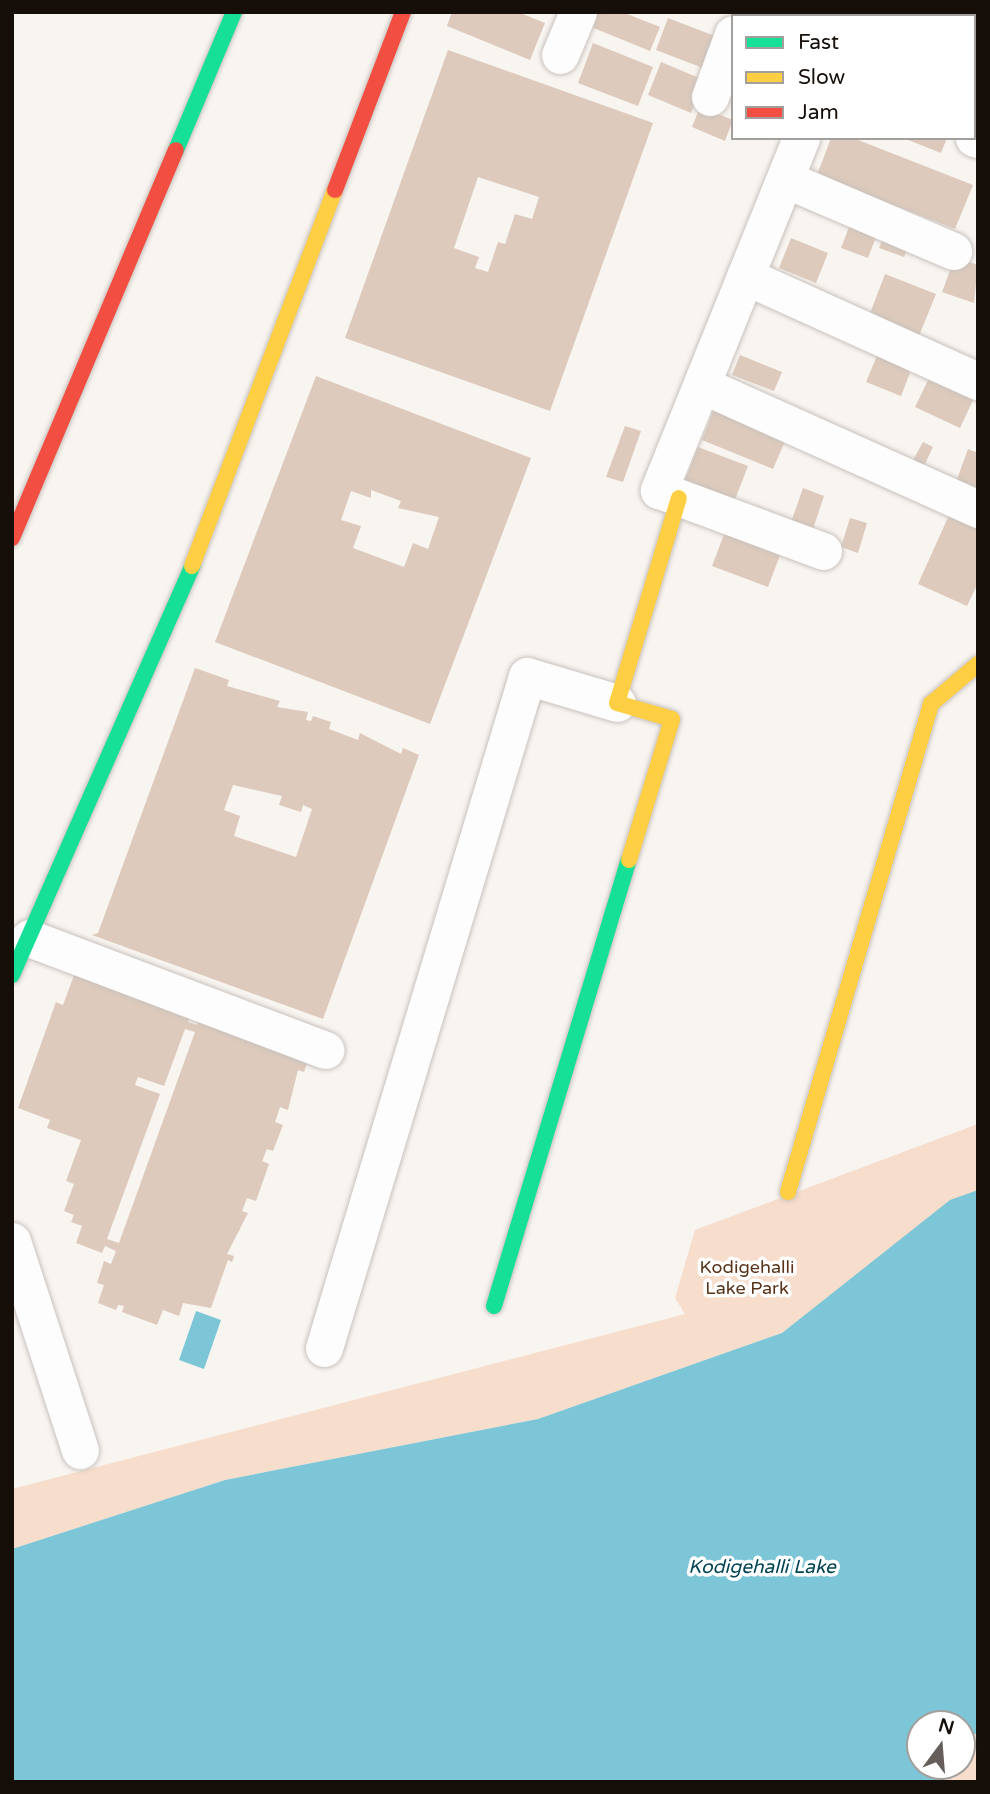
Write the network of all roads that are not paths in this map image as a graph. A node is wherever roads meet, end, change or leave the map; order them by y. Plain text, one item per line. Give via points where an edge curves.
1 (234, 12) edge
2 (403, 12) edge
3 (578, 12) edge
4 (731, 39) edge
5 (560, 55) dead end
6 (710, 97) dead end
7 (800, 140) edge
8 (785, 179) junction
9 (953, 251) dead end
10 (745, 276) junction
11 (978, 381) edge
12 (702, 385) junction
13 (679, 498) junction
14 (978, 509) edge
15 (12, 538) edge
16 (823, 551) dead end
17 (978, 664) edge
18 (617, 703) junction
19 (29, 938) junction
20 (12, 975) edge
21 (326, 1050) dead end
22 (788, 1192) dead end
23 (12, 1241) edge
24 (494, 1306) dead end
25 (324, 1348) dead end
26 (80, 1450) dead end

1 - 15 street
2 - 19 street via 185,586
3 - 5 street
4 - 6 street
7 - 8 street
8 - 9 street
8 - 10 street
10 - 11 street
10 - 12 street
12 - 13 street via 659,490
12 - 14 street
13 - 16 street
13 - 18 street
17 - 22 street via 931,704
18 - 24 street via 671,719
18 - 25 street via 527,676
19 - 20 street
19 - 21 street
23 - 26 street

